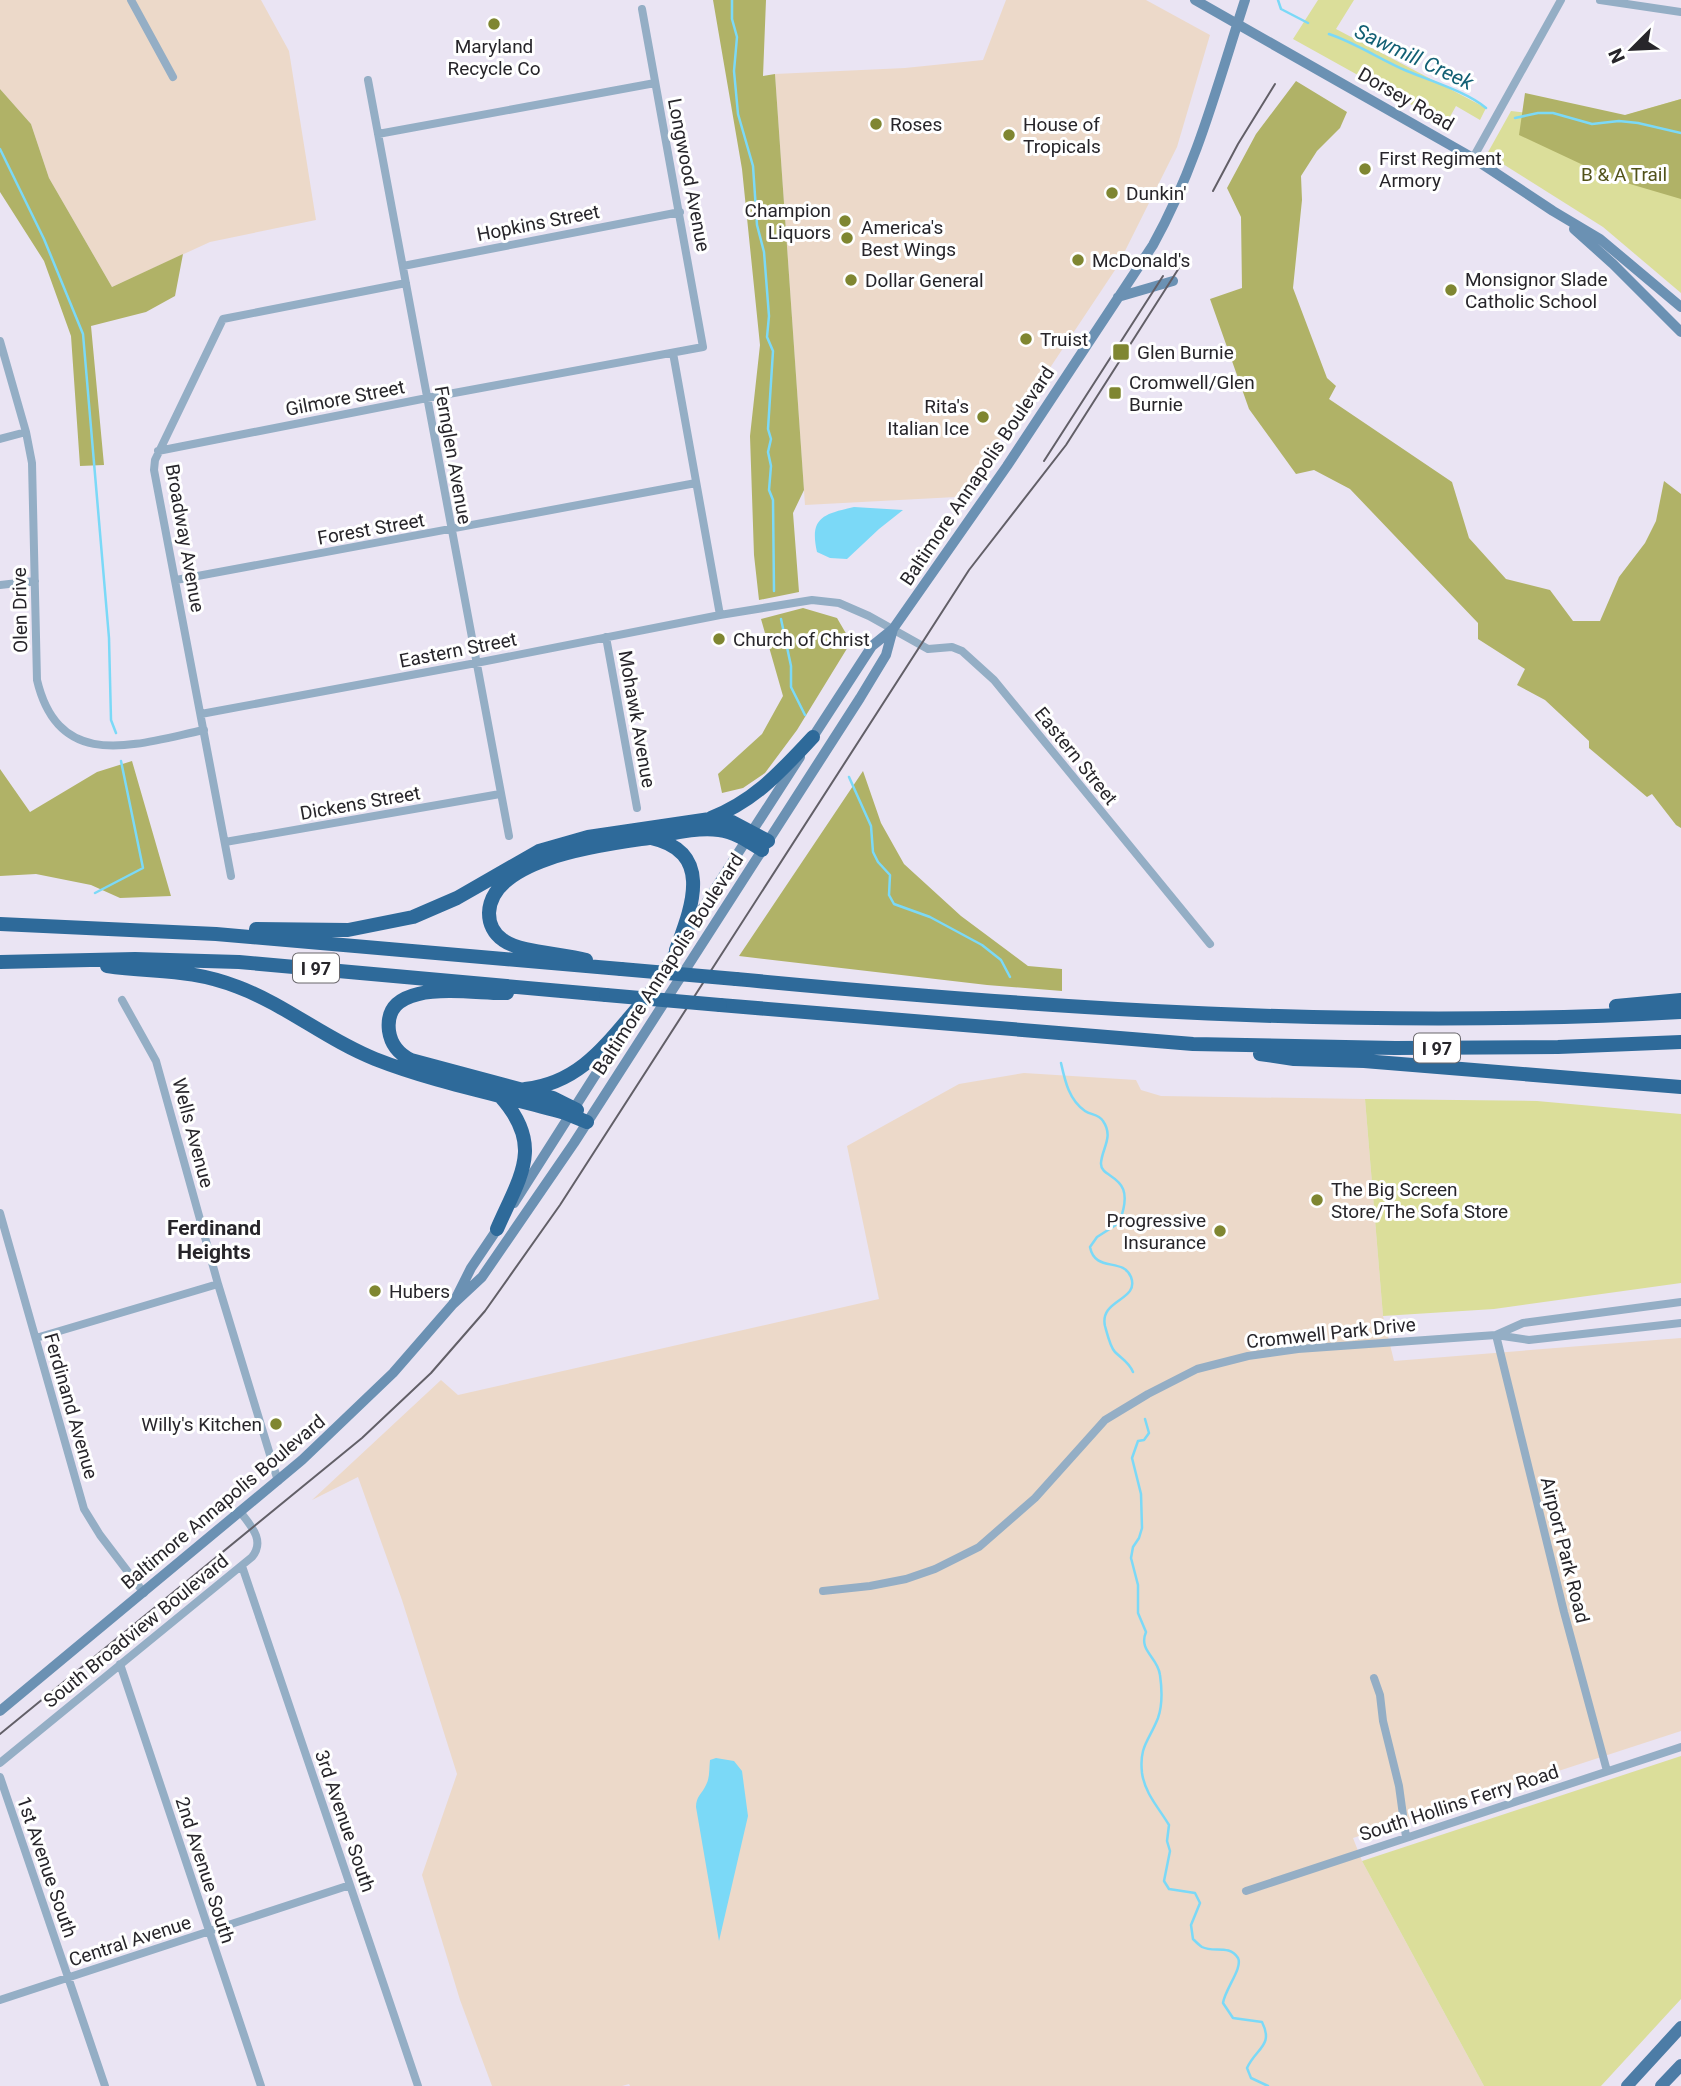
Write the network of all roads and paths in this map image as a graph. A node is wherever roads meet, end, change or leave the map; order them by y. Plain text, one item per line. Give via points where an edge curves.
1 (131, 0) edge
2 (1195, 0) edge
3 (1245, 0) edge
4 (1561, 0) edge
5 (1600, 0) edge
6 (642, 9) dead end
7 (1681, 12) edge
8 (1237, 24) junction
9 (173, 77) dead end
10 (368, 80) dead end
11 (655, 83) junction
12 (378, 134) junction
13 (1474, 158) junction
14 (1553, 211) junction
15 (680, 212) junction
16 (403, 266) junction
17 (1173, 281) dead end
18 (406, 283) junction
19 (1118, 296) junction
20 (1681, 307) edge
21 (1681, 332) edge
22 (0, 341) edge
23 (703, 347) joint
24 (673, 353) junction
25 (428, 398) junction
26 (26, 432) junction
27 (0, 439) edge
28 (158, 451) junction
29 (696, 483) junction
30 (450, 530) junction
31 (176, 580) junction
32 (35, 581) junction
33 (0, 585) edge
34 (720, 615) junction
35 (893, 629) junction
36 (606, 637) junction
37 (476, 663) junction
38 (201, 714) junction
39 (204, 730) junction
40 (813, 737) junction
41 (500, 794) junction
42 (637, 808) dead end
43 (710, 819) junction
44 (509, 836) dead end
45 (750, 836) junction
46 (649, 838) junction
47 (225, 842) junction
48 (765, 846) junction
49 (231, 876) dead end
50 (0, 924) edge
51 (182, 932) junction
52 (1210, 944) dead end
53 (676, 950) junction
54 (64, 959) junction
55 (0, 962) edge
56 (621, 969) junction
57 (567, 991) junction
58 (122, 1000) dead end
59 (1681, 1000) edge
60 (641, 1004) junction
61 (1681, 1012) edge
62 (1474, 1018) junction
63 (1681, 1042) edge
64 (1192, 1044) junction
65 (1681, 1087) edge
66 (518, 1089) junction
67 (499, 1095) junction
68 (573, 1112) junction
69 (589, 1120) junction
70 (0, 1213) edge
71 (497, 1229) junction
72 (218, 1284) junction
73 (1681, 1302) edge
74 (453, 1304) junction
75 (1681, 1323) edge
76 (1496, 1335) junction
77 (36, 1338) junction
78 (278, 1482) junction
79 (241, 1513) junction
80 (242, 1566) junction
81 (823, 1591) dead end
82 (144, 1592) junction
83 (120, 1664) junction
84 (1374, 1678) dead end
85 (0, 1711) edge
86 (1681, 1747) edge
87 (0, 1763) edge
88 (1607, 1771) junction
89 (0, 1777) edge
90 (1406, 1837) junction
91 (350, 1885) junction
92 (1246, 1891) dead end
93 (209, 1932) junction
94 (69, 1977) junction
95 (0, 2000) edge
96 (1681, 2027) edge
97 (1681, 2064) edge
98 (105, 2086) edge
99 (261, 2086) edge
100 (418, 2086) edge
101 (1627, 2086) edge
102 (1661, 2086) edge

1 - 9 street
2 - 8 main road, Dorsey Road
3 - 8 main road, Baltimore Annapolis Boulevard
4 - 13 street
5 - 7 street
6 - 11 street, Longwood Avenue
8 - 13 main road, Dorsey Road
8 - 19 main road, Baltimore Annapolis Boulevard via 1198,147 1171,213
10 - 12 street, Fernglen Avenue
11 - 12 street
11 - 15 street, Longwood Avenue
12 - 16 street, Fernglen Avenue
13 - 14 main road, Dorsey Road
14 - 20 main road, Dorsey Road via 1600,239
14 - 21 main road, Dorsey Road
15 - 16 street, Hopkins Street
15 - 23 street, Longwood Avenue
16 - 18 street, Fernglen Avenue
17 - 19 main road
18 - 25 street, Fernglen Avenue
18 - 28 street, Broadway Avenue via 223,319
19 - 35 main road, Baltimore Annapolis Boulevard
22 - 26 street, Olen Drive
23 - 24 street, Gilmore Street
24 - 25 street, Gilmore Street
24 - 29 street
25 - 28 street, Gilmore Street
25 - 30 street, Fernglen Avenue
26 - 27 street
26 - 32 street, Olen Drive via 32,470
28 - 31 street, Broadway Avenue via 155,470
29 - 30 street, Forest Street
29 - 34 street
30 - 31 street, Forest Street
30 - 37 street, Fernglen Avenue
31 - 38 street, Broadway Avenue
32 - 33 street
32 - 39 street, Olen Drive via 37,680 45,705 65,730 91,745 108,747
34 - 35 street, Eastern Street via 820,599 839,603
34 - 36 street, Eastern Street
35 - 40 main road, Baltimore Annapolis Boulevard via 872,646
35 - 48 main road, Baltimore Annapolis Boulevard via 886,655
35 - 52 street, Eastern Street via 928,649 962,651 984,670
36 - 37 street, Eastern Street
36 - 42 street, Mohawk Avenue
37 - 38 street, Eastern Street
37 - 41 street, Fernglen Avenue
38 - 39 street, Broadway Avenue
39 - 47 street, Broadway Avenue
40 - 43 highway via 760,792
40 - 45 main road, Baltimore Annapolis Boulevard
41 - 44 street, Fernglen Avenue
41 - 47 street, Dickens Street
43 - 45 highway via 732,822
43 - 51 highway via 557,844 447,904 388,923 336,931
45 - 46 highway via 709,829
45 - 48 highway
45 - 53 main road, Baltimore Annapolis Boulevard
46 - 53 highway via 677,850 693,877 693,900
46 - 56 highway via 582,848 543,860 503,884 490,905 491,925 507,943
47 - 49 street, Broadway Avenue
48 - 69 main road, Baltimore Annapolis Boulevard
50 - 51 highway, I 97
51 - 56 highway, I 97
53 - 60 main road, Baltimore Annapolis Boulevard
54 - 55 highway, I 97
54 - 57 highway, I 97 via 239,962
54 - 67 highway via 213,978 264,999 372,1058
56 - 62 highway, I 97, bridge via 1110,1009
57 - 64 highway, I 97, bridge
57 - 66 highway via 419,993 402,1000 391,1015 390,1034 402,1055
58 - 72 street, Wells Avenue via 156,1060
59 - 62 highway
60 - 66 highway via 574,1073 549,1084
60 - 68 main road, Baltimore Annapolis Boulevard
61 - 62 highway, I 97
63 - 64 highway, I 97 via 1395,1048
64 - 65 highway via 1294,1059
66 - 68 highway via 553,1098
67 - 68 highway
67 - 71 highway via 519,1119 526,1148 520,1177
68 - 69 highway
68 - 71 main road, Baltimore Annapolis Boulevard
69 - 74 main road, Baltimore Annapolis Boulevard via 489,1267
70 - 77 street, Ferdinand Avenue
71 - 74 main road, Baltimore Annapolis Boulevard
72 - 77 street
72 - 78 street, Wells Avenue
73 - 76 street, Cromwell Park Drive via 1523,1323
74 - 78 main road, Baltimore Annapolis Boulevard via 393,1373
75 - 76 street, Cromwell Park Drive via 1529,1340
76 - 81 street, Cromwell Park Drive via 1298,1349 1197,1369 1105,1420 1035,1498 979,1547 906,1579
76 - 88 street, Airport Park Road
77 - 82 street, Ferdinand Avenue via 84,1509
78 - 79 main road, Baltimore Annapolis Boulevard
79 - 80 street, South Broadview Boulevard via 258,1541 256,1552
79 - 82 main road, Baltimore Annapolis Boulevard
80 - 83 street, South Broadview Boulevard
80 - 91 street, 3rd Avenue South
82 - 85 main road, Baltimore Annapolis Boulevard
83 - 87 street, South Broadview Boulevard
83 - 93 street, 2nd Avenue South
84 - 90 street
86 - 88 street, South Hollins Ferry Road
88 - 90 street, South Hollins Ferry Road
89 - 94 street, 1st Avenue South
90 - 92 street, South Hollins Ferry Road
91 - 93 street, Central Avenue
91 - 100 street, 3rd Avenue South
93 - 94 street, Central Avenue
93 - 99 street, 2nd Avenue South
94 - 95 street, Central Avenue
94 - 98 street, 1st Avenue South
96 - 101 main road
97 - 102 main road

